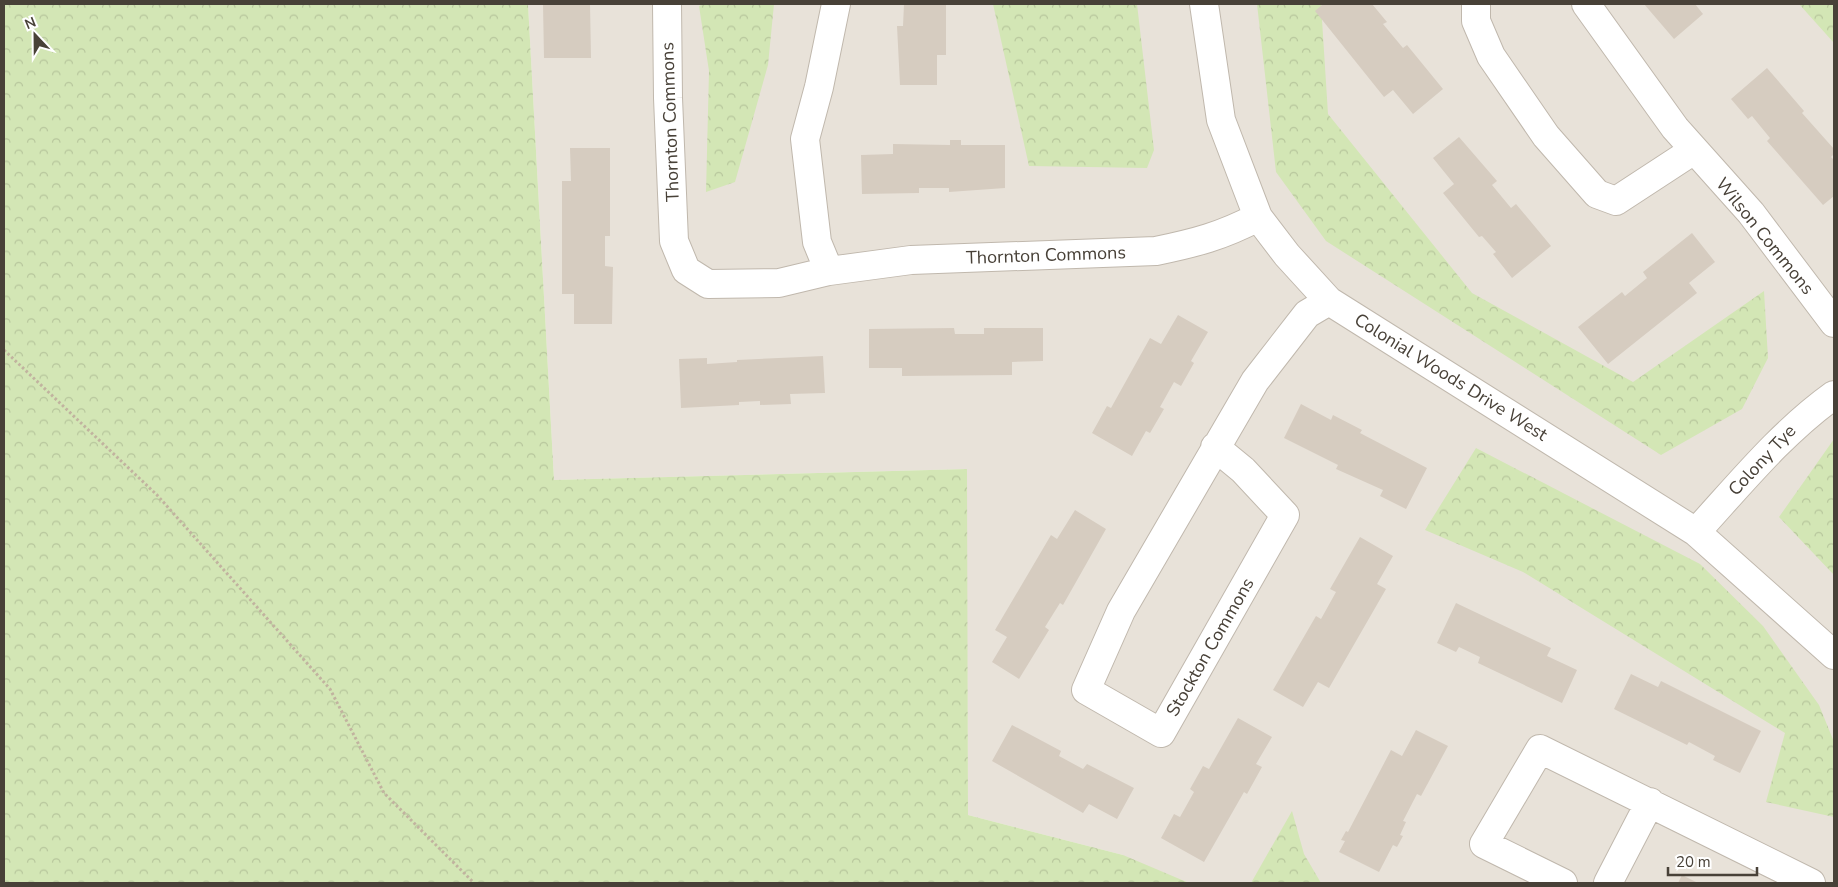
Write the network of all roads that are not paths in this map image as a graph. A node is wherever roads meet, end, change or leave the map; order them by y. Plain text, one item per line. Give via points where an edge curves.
1 (667, 4) edge
2 (836, 4) edge
3 (1204, 4) edge
4 (1476, 4) edge
5 (1586, 4) edge
6 (1694, 150) junction
7 (1258, 217) junction
8 (829, 271) junction
9 (1329, 301) junction
10 (1834, 323) edge
11 (1834, 395) edge
12 (1215, 447) junction
13 (1696, 532) junction
14 (1834, 655) edge
15 (1650, 802) junction
16 (1563, 883) edge
17 (1608, 883) edge
18 (1810, 883) edge

1 - 8 street, Thornton Commons via 674,241 686,270 708,284 778,283
2 - 8 street via 820,86 805,139 817,242
3 - 7 street, Colonial Woods Drive West via 1221,120
4 - 6 street via 1476,21 1491,56 1546,136 1597,194 1616,201
5 - 6 street, Wilson Commons
6 - 10 street, Wilson Commons via 1751,213
7 - 8 street, Thornton Commons via 1228,233 1156,251 911,260
7 - 9 street, Colonial Woods Drive West
9 - 12 street, Stockton Commons via 1307,314 1266,366
9 - 13 street, Colonial Woods Drive West
11 - 13 street, Colony Tye via 1785,434
12 - 12 street, Stockton Commons via 1121,611 1086,690 1162,733 1285,515 1243,470
13 - 14 street, Colonial Woods Drive West
15 - 16 street via 1540,749 1484,844
15 - 17 street
15 - 18 street

